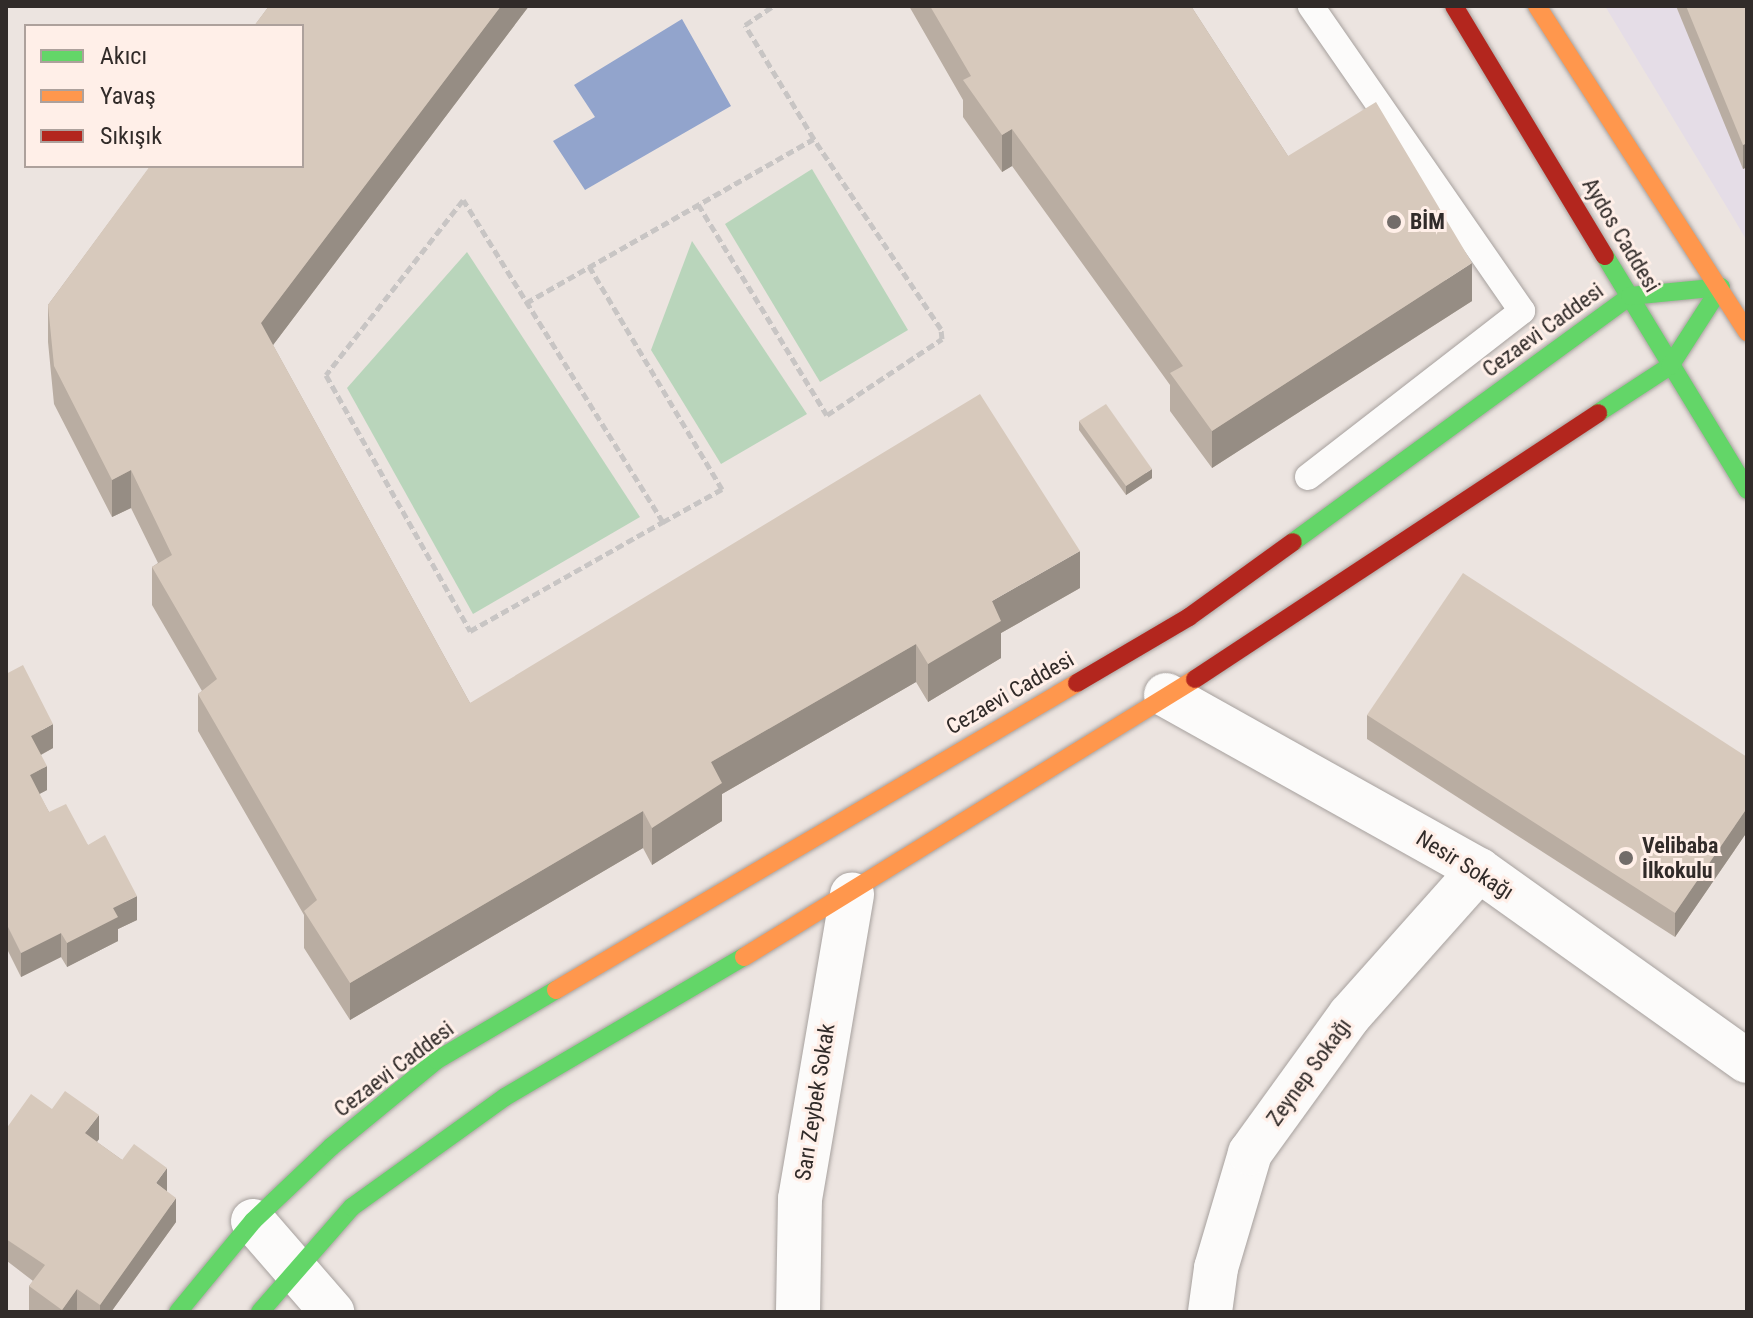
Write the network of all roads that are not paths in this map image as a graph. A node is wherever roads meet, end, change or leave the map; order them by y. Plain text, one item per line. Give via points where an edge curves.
1 (1311, 6) edge
2 (1454, 6) edge
3 (1537, 6) edge
4 (1721, 287) junction
5 (1630, 296) junction
6 (1747, 332) edge
7 (1670, 366) junction
8 (1308, 477) dead end
9 (1747, 490) edge
10 (1166, 695) junction
11 (1479, 870) junction
12 (852, 894) junction
13 (1747, 1061) edge
14 (253, 1221) junction
15 (293, 1270) junction
16 (178, 1312) edge
17 (260, 1312) edge
18 (332, 1312) edge
19 (798, 1312) edge
20 (1210, 1312) edge

1 - 8 lane via 1522,311
2 - 5 street, Aydos Caddesi
3 - 4 street
4 - 5 street, Cezaevi Caddesi
4 - 6 street
4 - 7 street
5 - 7 street, Aydos Caddesi
5 - 14 street, Cezaevi Caddesi via 1189,617 437,1060 331,1147
7 - 9 street, Aydos Caddesi
7 - 10 street
10 - 11 street, Nesir Sokağı
10 - 12 street
11 - 13 street, Nesir Sokağı
11 - 20 street, Zeynep Sokağı via 1350,1015 1250,1153 1216,1268
12 - 15 street via 505,1097 352,1207
12 - 19 street, Sarı Zeybek Sokak via 800,1199
14 - 15 street
14 - 16 street, Cezaevi Caddesi
15 - 17 street
15 - 18 street

